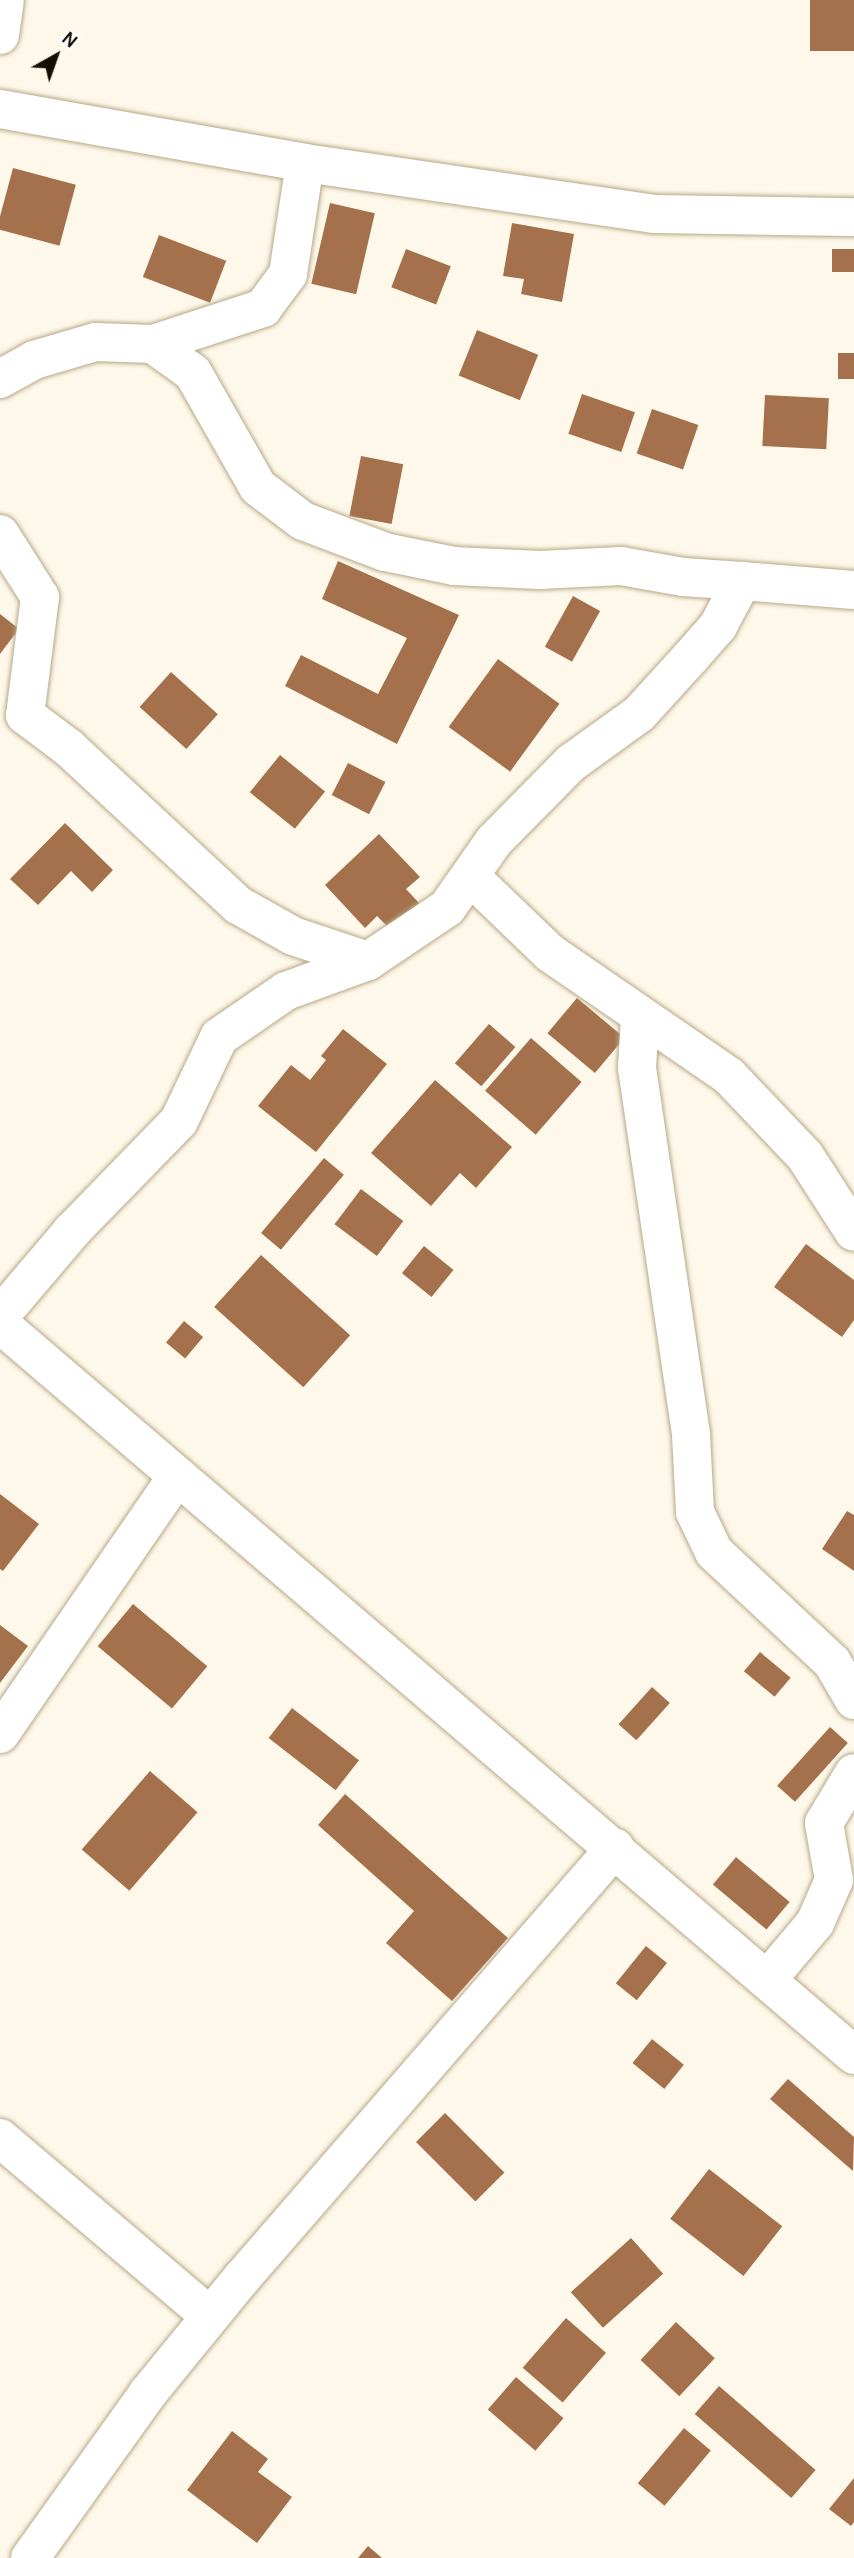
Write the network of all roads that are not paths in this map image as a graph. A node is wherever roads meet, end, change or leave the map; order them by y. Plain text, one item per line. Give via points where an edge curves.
1 (5, 0) edge
2 (0, 35) edge
3 (0, 109) edge
4 (305, 163) junction
5 (854, 217) edge
6 (153, 344) junction
7 (0, 379) edge
8 (0, 534) edge
9 (742, 581) junction
10 (854, 590) edge
11 (13, 720) edge
12 (472, 878) junction
13 (368, 961) junction
14 (640, 1017) junction
15 (854, 1231) edge
16 (0, 1317) edge
17 (0, 1324) edge
18 (177, 1476) junction
19 (843, 1652) edge
20 (854, 1700) edge
21 (0, 1734) edge
22 (854, 1773) edge
23 (615, 1848) junction
24 (767, 1980) junction
25 (854, 2055) edge
26 (0, 2138) edge
27 (210, 2316) junction
28 (30, 2558) edge

1 - 2 street
3 - 4 street
4 - 5 street via 655,214
4 - 6 street via 288,274 263,308
6 - 7 street via 95,342 34,360
6 - 9 street via 193,373 258,486 303,521 385,552 454,566 540,570 621,565 683,577
8 - 11 street via 40,597
9 - 10 street
9 - 12 street via 718,626 639,714 571,763 494,841
11 - 13 street via 69,748 238,905 293,936
12 - 13 street via 447,908
12 - 14 street via 550,953
13 - 16 street via 286,992 219,1037 178,1121 72,1231
14 - 15 street via 729,1076 805,1156
14 - 19 street via 637,1068 691,1435 695,1512 714,1552
17 - 18 street
18 - 21 street
18 - 23 street
19 - 20 street
22 - 24 street via 824,1823 834,1880 814,1923
23 - 24 street
23 - 27 street
24 - 25 street
26 - 27 street
27 - 28 street via 140,2403

